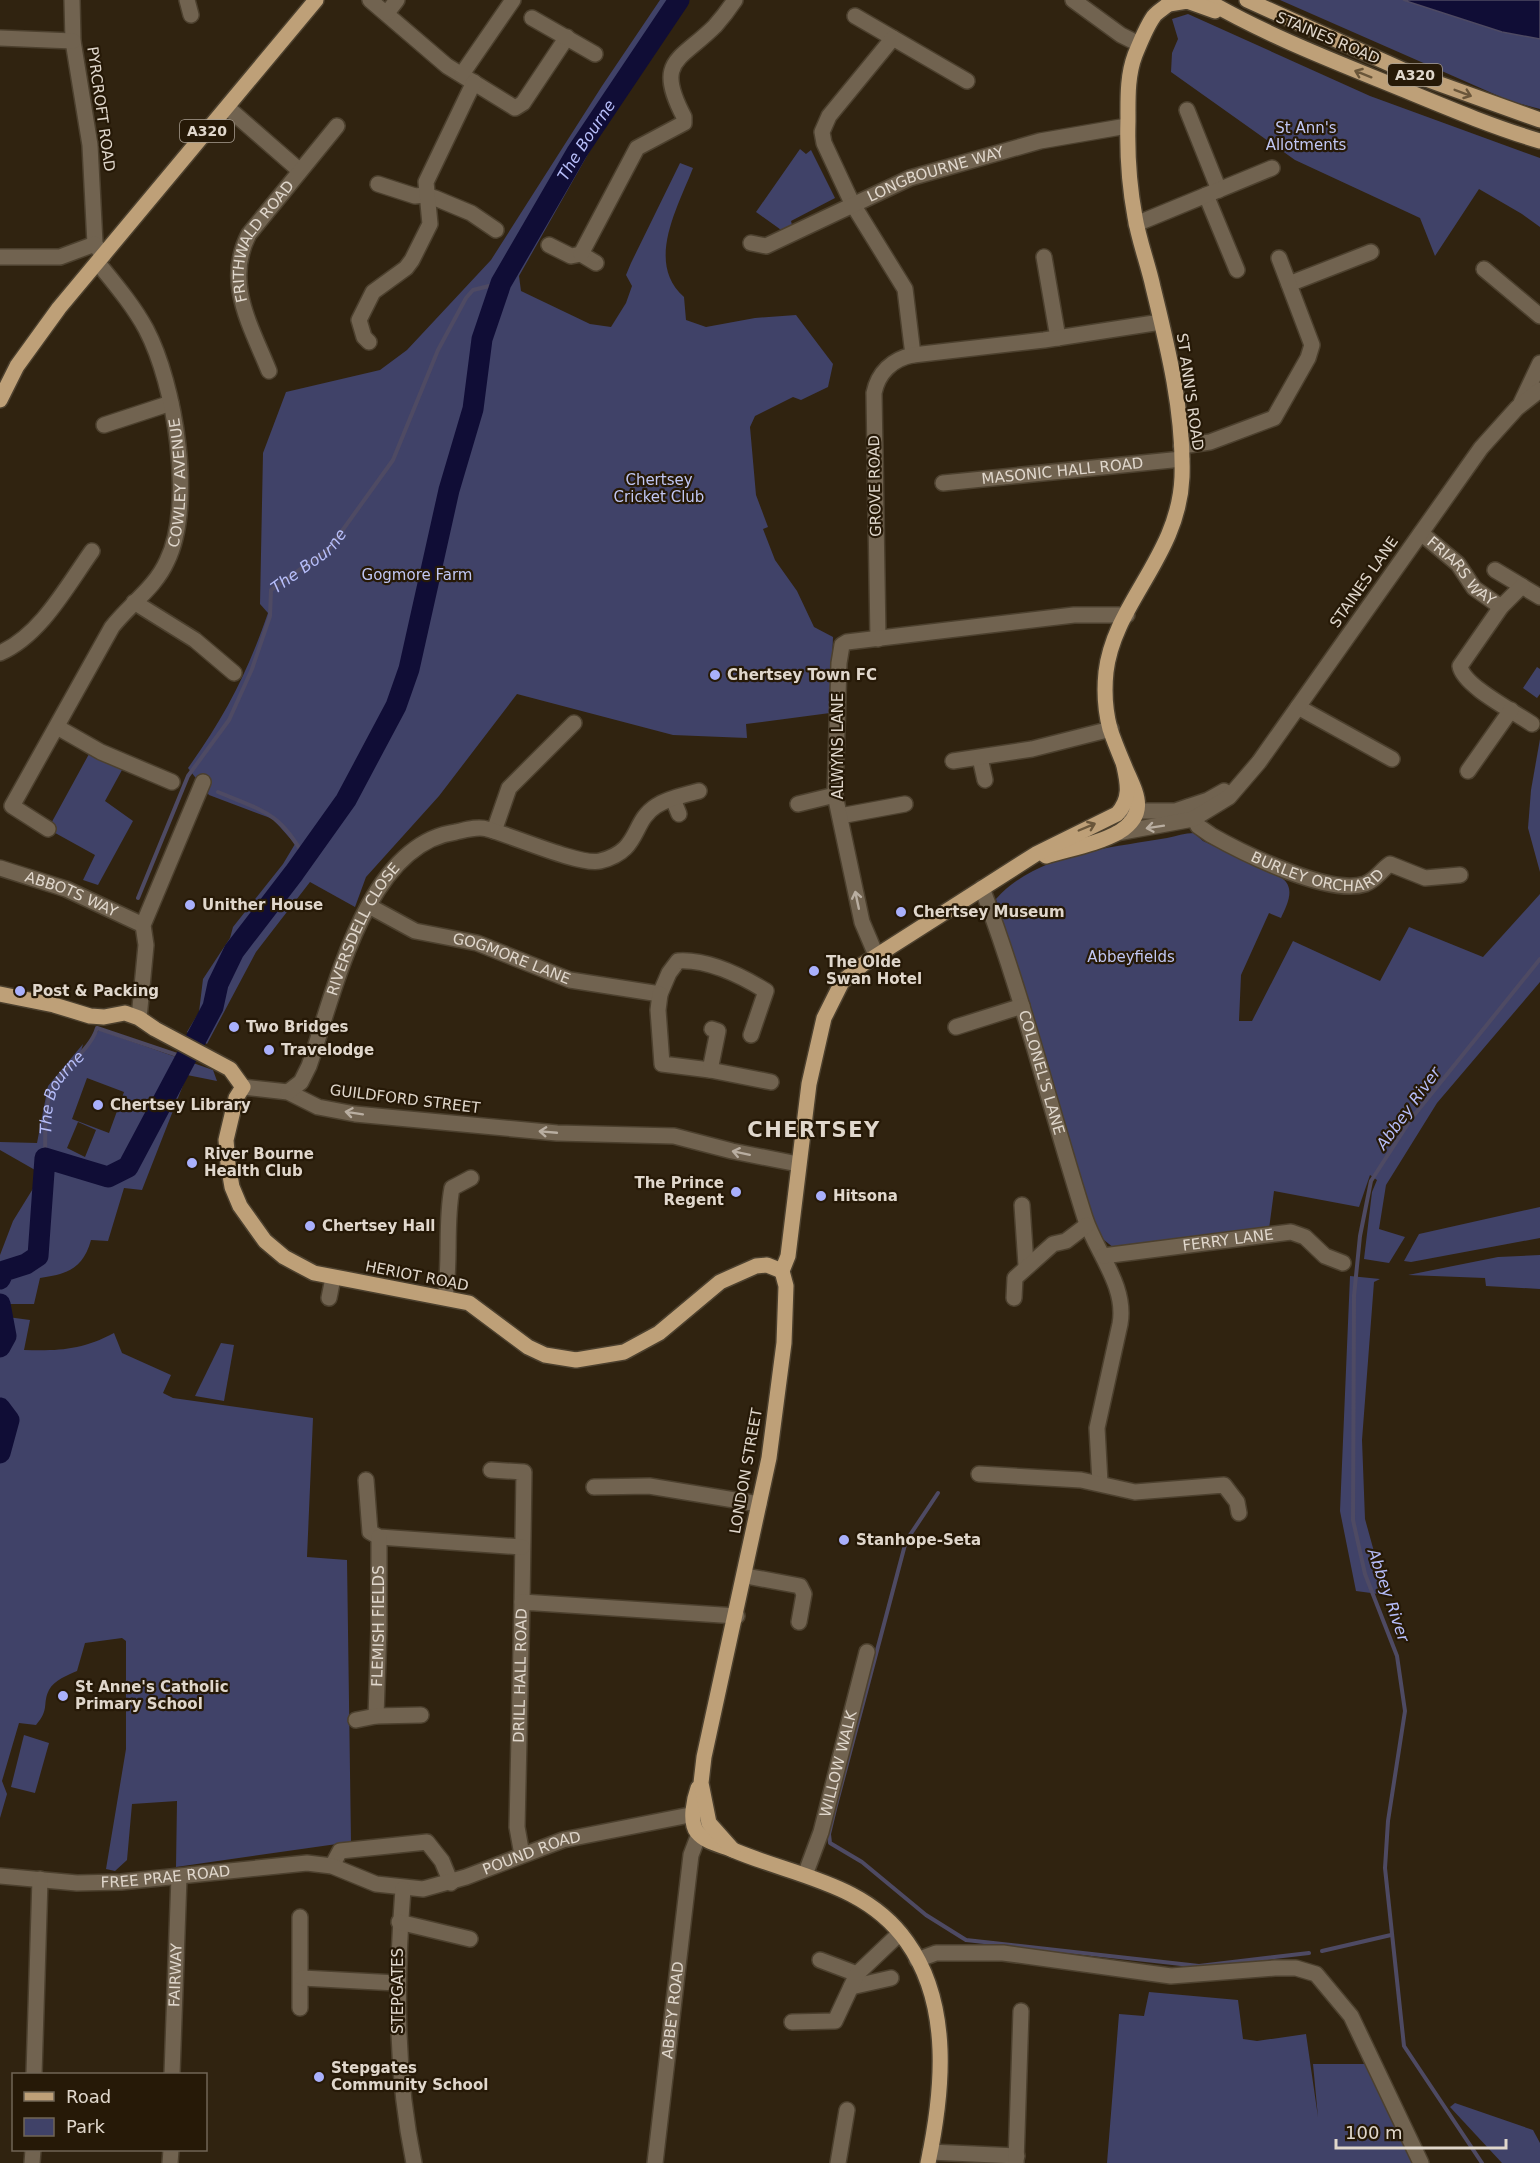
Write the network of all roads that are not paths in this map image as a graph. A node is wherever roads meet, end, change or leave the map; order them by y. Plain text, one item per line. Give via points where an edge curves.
1 (72, 0) edge
2 (316, 0) edge
3 (370, 0) edge
4 (397, 0) edge
5 (513, 0) edge
6 (735, 0) edge
7 (1072, 0) edge
8 (1206, 0) edge
9 (1247, 0) edge
10 (1163, 5) edge
11 (387, 13) junction
12 (1230, 14) junction
13 (855, 16) dead end
14 (532, 18) dead end
15 (567, 37) junction
16 (0, 38) edge
17 (893, 38) junction
18 (74, 41) junction
19 (1139, 44) junction
20 (595, 54) dead end
21 (468, 78) junction
22 (967, 81) dead end
23 (228, 108) junction
24 (1187, 110) dead end
25 (1540, 120) edge
26 (336, 126) dead end
27 (1128, 126) junction
28 (1540, 141) edge
29 (1272, 168) dead end
30 (299, 170) junction
31 (378, 184) dead end
32 (1212, 193) junction
33 (425, 195) junction
34 (852, 203) junction
35 (1136, 224) junction
36 (496, 230) dead end
37 (751, 243) dead end
38 (549, 245) dead end
39 (1371, 252) dead end
40 (99, 254) junction
41 (580, 254) junction
42 (0, 257) edge
43 (1044, 257) dead end
44 (1279, 258) dead end
45 (597, 263) dead end
46 (1484, 269) dead end
47 (1237, 270) dead end
48 (1289, 284) junction
49 (1540, 316) edge
50 (1161, 322) junction
51 (1058, 338) junction
52 (369, 342) dead end
53 (913, 355) junction
54 (1540, 363) edge
55 (269, 370) dead end
56 (1540, 390) edge
57 (0, 400) edge
58 (171, 403) junction
59 (1520, 405) junction
60 (104, 425) dead end
61 (1181, 452) junction
62 (943, 483) dead end
63 (1421, 533) junction
64 (92, 551) dead end
65 (1495, 570) dead end
66 (1522, 586) junction
67 (1540, 597) edge
68 (134, 602) junction
69 (1501, 607) junction
70 (1127, 615) junction
71 (878, 639) junction
72 (0, 653) edge
73 (234, 672) dead end
74 (1298, 707) junction
75 (1511, 710) junction
76 (574, 723) dead end
77 (1532, 724) dead end
78 (57, 727) junction
79 (1111, 729) junction
80 (980, 758) junction
81 (1392, 759) dead end
82 (953, 761) dead end
83 (1124, 766) junction
84 (1468, 771) dead end
85 (985, 780) dead end
86 (172, 782) dead end
87 (203, 782) dead end
88 (699, 791) dead end
89 (836, 795) junction
90 (673, 799) junction
91 (798, 804) dead end
92 (905, 804) dead end
93 (1136, 811) junction
94 (1190, 813) junction
95 (679, 814) dead end
96 (1118, 814) junction
97 (840, 816) junction
98 (48, 829) dead end
99 (494, 831) junction
100 (1117, 833) junction
101 (1021, 864) junction
102 (0, 867) edge
103 (1460, 875) dead end
104 (982, 888) junction
105 (369, 906) junction
106 (143, 925) junction
107 (876, 955) junction
108 (0, 994) edge
109 (660, 994) junction
110 (1022, 1006) junction
111 (139, 1018) junction
112 (956, 1027) dead end
113 (712, 1029) dead end
114 (750, 1035) dead end
115 (710, 1070) junction
116 (771, 1082) dead end
117 (243, 1087) junction
118 (288, 1092) junction
119 (798, 1164) junction
120 (471, 1178) dead end
121 (1022, 1205) dead end
122 (1087, 1225) junction
123 (1022, 1241) junction
124 (1059, 1242) junction
125 (1100, 1251) junction
126 (1343, 1263) dead end
127 (1026, 1265) junction
128 (782, 1271) junction
129 (333, 1278) junction
130 (445, 1297) junction
131 (329, 1298) dead end
132 (1014, 1298) dead end
133 (490, 1470) dead end
134 (979, 1474) dead end
135 (366, 1480) dead end
136 (1100, 1484) junction
137 (594, 1487) dead end
138 (759, 1504) junction
139 (1239, 1513) dead end
140 (379, 1537) junction
141 (522, 1547) junction
142 (746, 1576) junction
143 (522, 1602) junction
144 (736, 1616) junction
145 (798, 1622) dead end
146 (867, 1652) dead end
147 (421, 1715) dead end
148 (376, 1716) junction
149 (356, 1720) dead end
150 (700, 1822) junction
151 (522, 1855) junction
152 (332, 1866) junction
153 (805, 1875) junction
154 (0, 1876) edge
155 (179, 1877) junction
156 (40, 1879) junction
157 (451, 1883) junction
158 (403, 1889) junction
159 (300, 1917) dead end
160 (399, 1922) junction
161 (900, 1933) junction
162 (470, 1939) dead end
163 (820, 1960) dead end
164 (917, 1960) junction
165 (302, 1978) junction
166 (891, 1978) dead end
167 (854, 1980) junction
168 (397, 1983) junction
169 (300, 2008) dead end
170 (1022, 2011) dead end
171 (792, 2022) dead end
172 (34, 2073) edge
173 (172, 2073) edge
174 (847, 2110) dead end
175 (929, 2157) edge
176 (1017, 2159) edge
177 (414, 2163) edge
178 (655, 2163) edge
179 (838, 2163) edge
180 (1421, 2163) edge

1 - 18 street, PYRCROFT ROAD
2 - 23 main road, A320
3 - 11 street
4 - 11 street
5 - 21 street
6 - 41 street via 716,25 686,48 675,63 672,87 684,123 637,148
7 - 19 street
8 - 12 main road, STAINES ROAD / A320
9 -> 25 main road, STAINES ROAD / A320 via 1412,74
10 - 12 main road, ST ANN'S ROAD via 1186,1
10 - 19 main road, ST ANN'S ROAD
11 - 21 street via 447,66
28 -> 12 main road, STAINES ROAD / A320 via 1350,68
13 - 17 street
14 - 15 street
15 - 20 street
15 - 21 street via 523,103 515,108
16 - 18 street
17 - 22 street
17 - 34 street via 829,116 822,132
18 - 40 street, PYRCROFT ROAD via 90,145
19 - 27 main road, ST ANN'S ROAD via 1129,76
21 - 33 street via 433,162
23 - 30 street, FRITHWALD ROAD
23 - 40 main road, A320
24 - 32 street
26 - 30 street, FRITHWALD ROAD
27 - 34 street, LONGBOURNE WAY via 1040,141 977,157 910,178
27 - 35 main road, ST ANN'S ROAD
29 - 32 street
30 - 55 street, FRITHWALD ROAD via 249,234 240,252 237,282 267,345
31 - 33 street via 415,196
32 - 35 street
32 - 47 street
33 - 36 street via 471,213
33 - 52 street via 430,224 412,260 373,292 359,320
34 - 37 street, LONGBOURNE WAY via 766,246
34 - 53 street via 905,289
35 - 50 main road, ST ANN'S ROAD
38 - 41 street via 571,256
39 - 48 street
40 - 42 street
40 - 57 main road, A320 via 17,366
40 - 58 street, COWLEY AVENUE via 147,331
41 - 45 street
43 - 51 street
44 - 48 street, MASONIC HALL ROAD
46 - 49 street
48 - 61 street, MASONIC HALL ROAD via 1312,350 1274,418
50 - 51 street, GROVE ROAD
50 - 61 main road, ST ANN'S ROAD
51 - 53 street, GROVE ROAD
53 - 71 street, GROVE ROAD via 892,363 878,378 874,393
54 - 59 street, STAINES LANE
56 - 59 street, STAINES LANE
58 - 60 street
58 - 68 street, COWLEY AVENUE via 179,462 174,544 158,577
59 - 63 street, STAINES LANE via 1481,448
61 - 62 street, MASONIC HALL ROAD
61 - 70 main road, ST ANN'S ROAD via 1181,496 1172,528
63 - 69 street, FRIARS WAY via 1458,564 1474,588
63 - 74 street, STAINES LANE
64 - 72 street via 38,625
65 - 66 street, FRIARS WAY
66 - 67 street, FRIARS WAY
66 - 69 street, FRIARS WAY
68 - 73 street via 195,640
68 - 78 street, COWLEY AVENUE via 112,627
69 - 75 street, FRIARS WAY via 1460,666 1461,674 1471,684
70 - 71 street via 1074,615
70 - 79 main road, ST ANN'S ROAD via 1107,666 1105,699
71 - 89 street, ALWYNS LANE via 842,645
74 - 81 street
74 - 94 street, STAINES LANE via 1259,762 1240,781
75 - 77 street, FRIARS WAY
75 - 84 street
76 - 99 street via 549,736 509,788
78 - 86 street via 101,752
78 - 98 street, COWLEY AVENUE via 12,806
79 - 80 street
79 - 83 main road, ST ANN'S ROAD
80 - 82 street
80 - 85 street
83 - 93 main road, ST ANN'S ROAD via 1136,787
83 - 96 main road, ST ANN'S ROAD via 1127,796
87 - 106 street
88 - 90 street, RIVERSDELL CLOSE
89 - 91 street
89 - 97 street, ALWYNS LANE
90 - 95 street
90 - 99 street, RIVERSDELL CLOSE via 647,813 628,846 598,862
92 - 97 street
93 - 94 street, STAINES LANE
93 - 96 street, STAINES LANE
93 - 100 main road via 1129,824
94 -> 100 street, STAINES LANE
94 - 103 street, BURLEY ORCHARD via 1198,826 1229,845 1283,870 1317,880 1359,885 1390,864 1425,878
101 -> 96 main road, STAINES LANE via 1076,832
107 -> 97 street, ALWYNS LANE via 862,922
99 - 105 street, RIVERSDELL CLOSE via 484,828 446,833 426,841 389,875
100 - 101 main road, STAINES LANE
101 - 104 main road, LONDON STREET
102 - 106 street, ABBOTS WAY via 66,889
104 - 107 main road, LONDON STREET
104 - 110 street, COLONEL'S LANE
105 - 109 street, GOGMORE LANE via 414,931 477,943 570,980
105 - 118 street, RIVERSDELL CLOSE via 342,959 309,1066 301,1082
106 - 111 street via 146,945
107 - 119 main road, LONDON STREET via 842,982 824,1018 809,1084
108 - 111 main road via 90,1016 125,1013
109 - 114 street via 674,963 691,960 730,972 766,991
109 - 115 street via 662,1064
110 - 112 street
110 - 122 street, COLONEL'S LANE
111 - 117 main road via 212,1057 230,1069
113 - 115 street via 718,1031
115 - 116 street
117 - 118 street, GUILDFORD STREET
117 - 129 main road, HERIOT ROAD via 236,1098 226,1140 232,1187 240,1206 265,1241 284,1257
119 -> 118 street, GUILDFORD STREET via 674,1136 557,1133 355,1114 318,1107
119 - 128 main road, LONDON STREET via 788,1256
120 - 130 street via 452,1188
121 - 123 street
122 - 124 street
122 - 125 street, COLONEL'S LANE
123 - 124 street, FERRY LANE
123 - 127 street
124 - 125 street, FERRY LANE
124 - 127 street
125 - 126 street, FERRY LANE via 1291,1232 1305,1237 1325,1256
125 - 136 street, COLONEL'S LANE via 1118,1293 1122,1315 1097,1428
127 - 132 street via 1015,1278
128 - 130 main road, HERIOT ROAD via 750,1277 740,1274 720,1282 643,1343 618,1354 576,1360 544,1355 482,1310
128 - 138 main road, LONDON STREET via 786,1286 784,1343
129 - 130 main road, HERIOT ROAD
129 - 131 street
133 - 141 street via 524,1472
134 - 136 street
135 - 140 street via 370,1532
136 - 139 street via 1135,1492 1224,1485 1237,1502
137 - 138 street via 649,1486
138 - 142 main road, LONDON STREET
140 - 141 street
140 - 148 street, FLEMISH FIELDS
141 - 143 street
142 - 144 main road, LONDON STREET
142 - 145 street via 800,1586 804,1594
143 - 144 street, DRILL HALL ROAD
143 - 151 street, DRILL HALL ROAD via 517,1827
144 - 150 main road, LONDON STREET via 704,1757
146 - 153 street, WILLOW WALK via 821,1832
147 - 148 street
148 - 149 street
150 - 151 street, POUND ROAD via 662,1822 582,1835
150 - 153 main road via 724,1848
150 - 178 street, ABBEY ROAD via 691,1855
151 - 157 street, POUND ROAD
152 - 155 street, FREE PRAE ROAD via 307,1863
152 - 157 street via 340,1851 427,1842 442,1861
152 - 158 street, FREE PRAE ROAD via 376,1884
153 - 161 main road via 851,1894
154 - 156 street, FREE PRAE ROAD
155 - 156 street, FREE PRAE ROAD via 77,1883
155 - 173 street, FAIRWAY
156 - 172 street
157 - 158 street, POUND ROAD
158 - 160 street, STEPGATES
159 - 165 street
160 - 162 street
160 - 168 street, STEPGATES
161 - 164 main road
161 - 167 street
163 - 167 street
164 - 175 main road via 936,2011 940,2042 936,2118
164 - 180 street via 936,1953 1003,1953 1171,1976 1275,1968 1296,1968 1316,1974 1351,2016
165 - 168 street
165 - 169 street
166 - 167 street
167 - 171 street via 835,2021
168 - 177 street, STEPGATES via 399,2064
170 - 176 street
174 - 179 street
175 - 176 street

